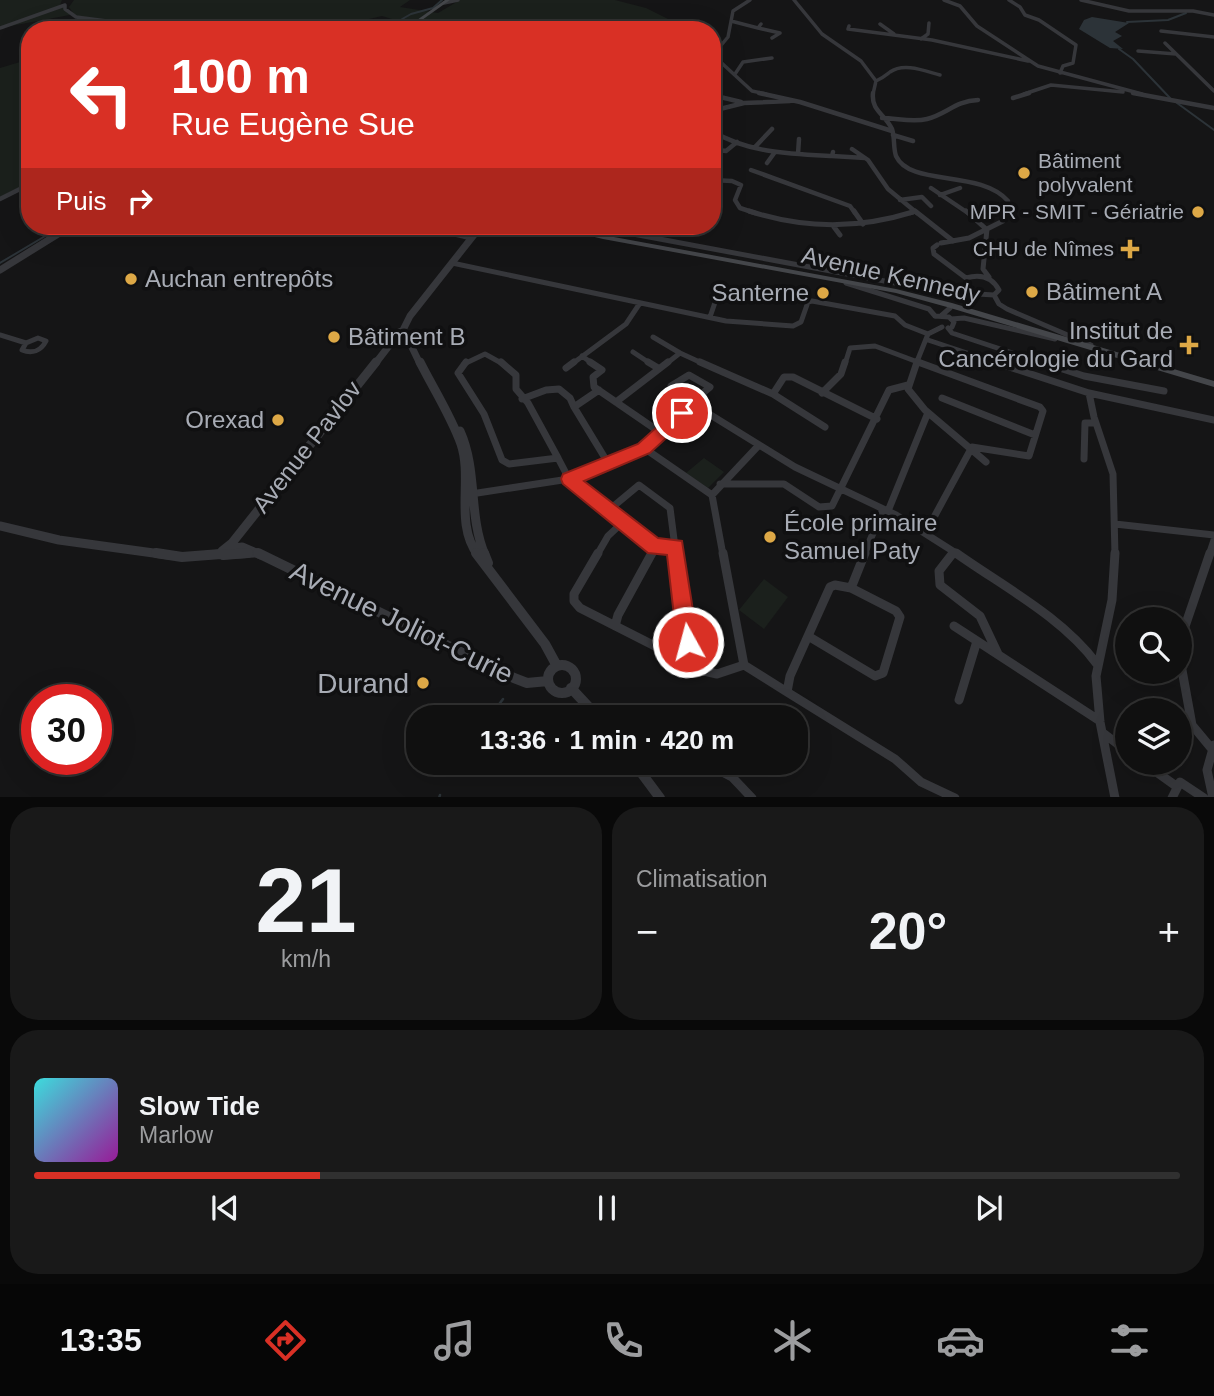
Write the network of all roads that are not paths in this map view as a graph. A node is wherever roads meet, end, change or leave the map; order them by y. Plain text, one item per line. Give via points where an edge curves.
1 (750, 0) edge
2 (794, 0) edge
3 (944, 0) edge
4 (1009, 0) edge
5 (1081, 0) edge
6 (449, 1) edge
7 (1214, 15) edge
8 (731, 20) junction
9 (107, 21) edge
10 (419, 21) edge
11 (929, 23) dead end
12 (880, 24) dead end
13 (849, 26) dead end
14 (0, 28) edge
15 (1161, 31) dead end
16 (905, 37) junction
17 (1214, 37) edge
18 (772, 38) dead end
19 (921, 39) junction
20 (1165, 43) dead end
21 (721, 45) edge
22 (1138, 51) dead end
23 (1178, 54) junction
24 (772, 58) dead end
25 (1030, 61) junction
26 (721, 62) edge
27 (1060, 73) junction
28 (735, 74) junction
29 (940, 75) dead end
30 (876, 80) junction
31 (1125, 91) junction
32 (1214, 91) edge
33 (721, 97) edge
34 (1013, 98) dead end
35 (978, 100) dead end
36 (792, 101) junction
37 (744, 103) junction
38 (1214, 108) edge
39 (721, 109) edge
40 (882, 118) junction
41 (772, 129) dead end
42 (893, 133) junction
43 (721, 135) edge
44 (799, 139) dead end
45 (914, 141) dead end
46 (737, 142) junction
47 (755, 147) junction
48 (852, 149) dead end
49 (721, 150) edge
50 (775, 152) junction
51 (798, 155) junction
52 (866, 158) junction
53 (766, 163) dead end
54 (751, 170) dead end
55 (721, 180) edge
56 (21, 188) edge
57 (931, 188) dead end
58 (960, 188) dead end
59 (940, 195) junction
60 (0, 199) edge
61 (900, 200) junction
62 (931, 206) dead end
63 (913, 212) junction
64 (863, 224) junction
65 (834, 227) junction
66 (987, 229) junction
67 (56, 235) edge
68 (473, 235) edge
69 (602, 235) edge
70 (612, 235) edge
71 (633, 235) edge
72 (840, 235) dead end
73 (953, 241) junction
74 (452, 263) junction
75 (949, 265) junction
76 (983, 269) junction
77 (0, 270) edge
78 (977, 275) junction
79 (966, 278) junction
80 (991, 279) junction
81 (840, 281) junction
82 (721, 285) dead end
83 (965, 286) junction
84 (972, 292) junction
85 (994, 295) junction
86 (953, 296) junction
87 (639, 303) junction
88 (944, 316) junction
89 (710, 317) junction
90 (947, 328) junction
91 (0, 335) edge
92 (929, 335) junction
93 (653, 337) dead end
94 (401, 339) junction
95 (26, 343) dead end
96 (1087, 345) junction
97 (633, 352) dead end
98 (680, 352) junction
99 (582, 356) junction
100 (919, 361) junction
101 (566, 368) dead end
102 (658, 368) junction
103 (1084, 376) junction
104 (1214, 383) edge
105 (908, 385) junction
106 (599, 390) junction
107 (1164, 391) dead end
108 (822, 393) junction
109 (1088, 393) junction
110 (773, 394) junction
111 (942, 397) dead end
112 (522, 399) junction
113 (687, 400) junction
114 (616, 402) junction
115 (574, 407) junction
116 (696, 409) junction
117 (927, 415) junction
118 (877, 419) junction
119 (1214, 421) edge
120 (1095, 422) junction
121 (654, 427) junction
122 (825, 427) dead end
123 (661, 433) junction
124 (1035, 435) junction
125 (759, 444) junction
126 (972, 447) junction
127 (644, 448) junction
128 (559, 458) junction
129 (1084, 459) dead end
130 (986, 462) dead end
131 (608, 463) junction
132 (569, 479) junction
133 (720, 484) junction
134 (842, 489) junction
135 (470, 494) junction
136 (712, 495) junction
137 (608, 510) junction
138 (885, 510) junction
139 (623, 522) junction
140 (1115, 524) junction
141 (0, 526) edge
142 (926, 532) junction
143 (1214, 538) edge
144 (655, 547) junction
145 (676, 547) junction
146 (227, 551) junction
147 (954, 552) junction
148 (851, 588) junction
149 (1191, 607) edge
150 (954, 625) dead end
151 (615, 626) junction
152 (808, 636) junction
153 (977, 640) junction
154 (998, 654) junction
155 (1097, 664) junction
156 (744, 665) junction
157 (557, 666) junction
158 (691, 666) junction
159 (548, 681) junction
160 (1185, 684) edge
161 (571, 688) junction
162 (787, 692) junction
163 (959, 700) dead end
164 (587, 705) edge
165 (1100, 721) junction
166 (1103, 733) junction
167 (1115, 742) edge
168 (1213, 747) edge
169 (643, 775) edge
170 (730, 775) edge
171 (1161, 775) edge
172 (1176, 786) junction
173 (660, 797) edge
174 (752, 797) edge
175 (955, 797) edge
176 (1115, 797) edge
177 (1172, 797) edge
178 (1203, 797) edge
179 (1213, 797) edge

1 - 8 street via 733,11
2 - 30 street via 824,37 855,54
3 - 25 street via 961,7 977,26
4 - 27 street via 1025,15 1076,45 1073,63 1063,66
5 - 7 street via 1116,9
6 - 10 main road
8 - 18 street via 780,33
8 - 21 street
9 - 14 street via 76,17 65,5
11 - 19 street via 928,34
12 - 16 street via 889,33
13 - 16 street via 871,34
15 - 17 street
16 - 19 street
19 - 25 street
20 - 23 street
22 - 23 street
23 - 32 street
24 - 28 street via 745,61
25 - 27 street
26 - 28 street
27 - 31 street
28 - 36 street via 752,91
29 - 30 street via 909,67
30 - 40 street via 870,95
31 - 34 street via 1051,85
31 - 38 street
33 - 37 street
35 - 40 street via 953,103 937,116 922,120
36 - 37 street
36 - 42 street
37 - 39 street
40 - 42 street
41 - 47 street
42 - 45 street
42 - 66 street via 897,159 911,169 970,181 1004,196 1006,216
43 - 46 street
44 - 51 street
46 - 47 street
46 - 49 street
47 - 50 street
48 - 52 street
50 - 51 street
50 - 53 street
51 - 52 street
52 - 61 street
54 - 64 street via 850,206
55 - 65 street via 741,185 735,204 742,213
56 - 60 street
57 - 59 street
58 - 59 street
59 - 66 street
61 - 62 street via 922,197
61 - 63 street
63 - 64 street
63 - 73 street
64 - 65 street
65 - 72 street
66 - 73 street
66 - 76 street
67 - 77 street
68 - 74 street
69 - 81 main road, Avenue Kennedy
70 - 96 main road, Avenue Kennedy via 902,288
71 - 86 street
73 - 75 street via 933,248
74 - 87 street
74 - 94 street via 408,319
75 - 78 street
75 - 79 street
76 - 78 street
76 - 80 street
78 - 79 street
78 - 80 street
79 - 83 street
80 - 85 street via 999,287
81 - 88 street
81 - 96 main road, Avenue Kennedy via 949,304
82 - 89 street
83 - 84 street
83 - 86 street
84 - 85 street
84 - 86 street
85 - 96 street via 1007,309
87 - 89 street
87 - 99 street via 626,324
88 - 90 street
88 - 90 street via 954,322
88 - 92 street
88 - 96 street
89 - 92 street via 793,326 801,322 812,301 895,316
90 - 92 street
90 - 103 street
91 - 95 street
92 - 100 street
92 - 109 street
93 - 98 street
94 - 135 street via 471,453
94 - 146 street, Avenue Pavlov
96 - 104 main road, Avenue Kennedy
97 - 102 street
98 - 102 street
98 - 110 street
99 - 101 street
99 - 106 street via 603,370 593,377
100 - 105 street
100 - 108 street via 875,346 856,346 850,348 841,374
100 - 124 street via 1040,407 1043,411
102 - 114 street
103 - 107 street
103 - 109 street
105 - 117 street
105 - 118 street via 889,390
106 - 114 street
106 - 115 street
108 - 110 street via 784,377
108 - 118 street
109 - 119 street
109 - 120 street
110 - 122 street
111 - 124 street
112 - 115 street via 562,389 571,396
112 - 128 street
112 - 128 street via 514,385 516,375 490,353 461,365 458,373 492,429 502,460 509,464
113 - 116 street
113 - 116 street via 671,386 684,376 710,387 697,398
113 - 121 street
114 - 121 street
115 - 131 street
116 - 123 street
116 - 125 street
117 - 126 street
117 - 138 street
118 - 134 street
120 - 129 street via 1085,423
120 - 140 street via 1109,454
121 - 123 street
123 - 127 street
124 - 126 street via 1029,456 1016,458 986,446
125 - 133 street
125 - 134 street
126 - 130 street
126 - 142 street
127 - 131 street
127 - 136 street
128 - 132 street
131 - 132 street
132 - 135 street
132 - 137 street
133 - 134 street via 784,484 826,508
133 - 136 street
134 - 138 street
135 - 157 street via 467,532 473,549
136 - 156 street
137 - 139 street
137 - 145 street via 639,485 670,508
138 - 142 street
138 - 148 street
139 - 144 street
139 - 151 street via 608,536 574,594 580,608
140 - 143 street
140 - 155 street via 1111,612
141 - 146 street, Avenue Joliot-Curie via 59,540 182,557
142 - 147 street
143 - 149 street
144 - 145 street
144 - 151 street
145 - 158 street
146 - 159 street, Avenue Joliot-Curie via 257,553 514,678 527,683
147 - 154 street via 939,571 940,585 980,616
147 - 155 street via 1053,621
148 - 152 street via 830,587
148 - 152 street via 900,617 883,673 875,676
150 - 153 street
151 - 158 street
152 - 162 street
153 - 154 street
153 - 163 street
154 - 165 street
155 - 165 street
156 - 158 street via 717,674
156 - 162 street
157 - 159 street
157 - 161 street via 572,669 575,679
159 - 161 street via 557,692
160 - 168 street via 1192,725
161 - 164 street
162 - 175 street via 895,759 918,780
165 - 166 street
166 - 167 street
166 - 176 street
168 - 179 street via 1208,770
169 - 173 street
170 - 174 street
171 - 172 street
172 - 177 street
172 - 178 street via 1180,782

